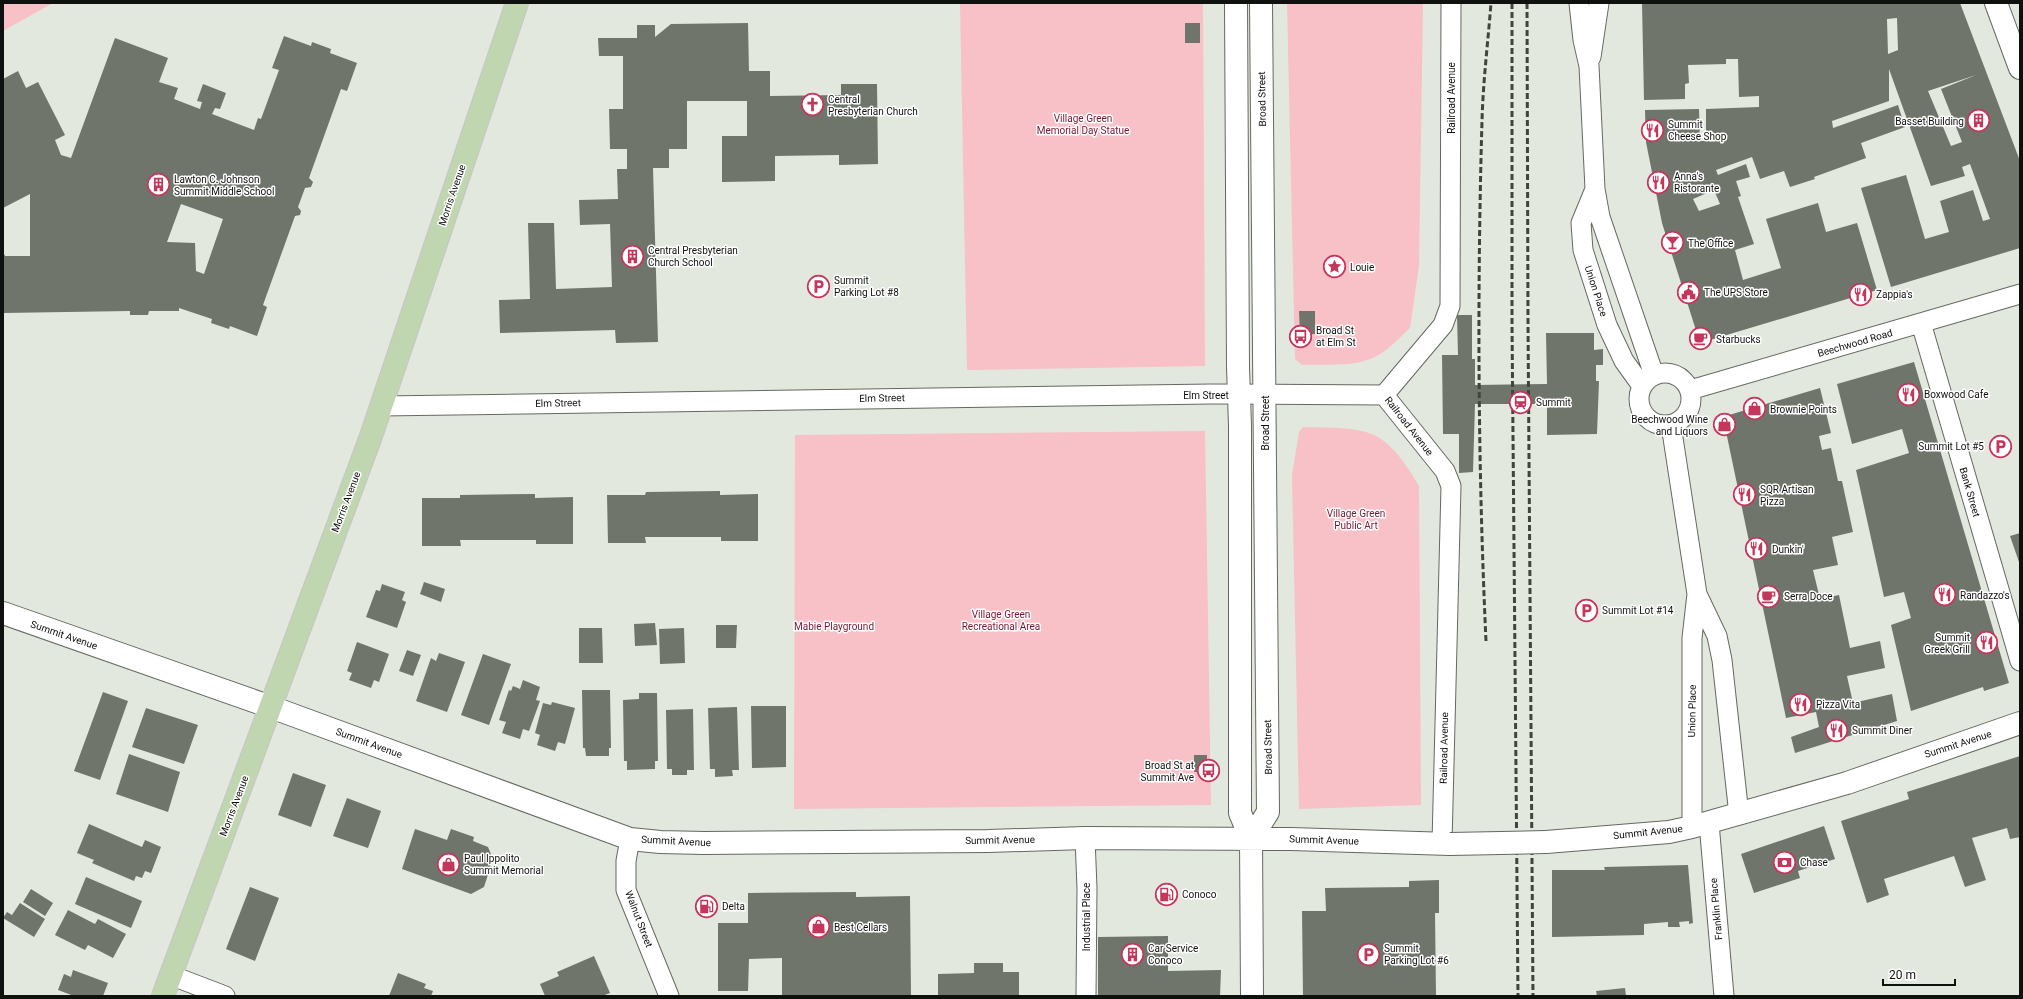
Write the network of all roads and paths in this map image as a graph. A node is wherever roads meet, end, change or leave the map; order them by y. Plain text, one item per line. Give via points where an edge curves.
1 (517, 3) edge
2 (1236, 3) edge
3 (1261, 3) edge
4 (1451, 3) edge
5 (1579, 3) edge
6 (1599, 3) edge
7 (1996, 3) edge
8 (1589, 66) junction
9 (2020, 68) edge
10 (1595, 189) junction
11 (2020, 294) edge
12 (1921, 323) junction
13 (1648, 381) junction
14 (1690, 390) junction
15 (1264, 394) junction
16 (1239, 395) junction
17 (1384, 395) junction
18 (381, 406) junction
19 (1671, 425) junction
20 (1697, 594) junction
21 (3, 613) edge
22 (2020, 661) edge
23 (271, 708) junction
24 (2020, 724) edge
25 (1739, 815) junction
26 (1700, 825) junction
27 (630, 838) junction
28 (1085, 838) junction
29 (1251, 838) junction
30 (1446, 844) junction
31 (170, 975) junction
32 (163, 996) edge
33 (225, 996) edge
34 (670, 996) edge
35 (1086, 996) edge
36 (1252, 996) edge
37 (1724, 996) edge

1 - 18 main road, Morris Avenue
2 - 16 street
3 - 15 street, Broad Street
4 - 17 street, Railroad Avenue via 1450,306 1443,325
5 - 8 street, Union Place
6 - 8 street
7 - 9 street
8 - 10 street, Union Place
10 - 13 street, Union Place via 1600,217
10 - 13 street, Union Place via 1581,222 1583,250 1607,325 1624,361
11 - 12 street, Beechwood Road
12 - 14 street, Beechwood Road
12 - 22 street, Bank Street
13 - 14 street via 1662,373 1675,375 1686,382
13 - 19 street, Union Place via 1639,394 1641,411 1646,418 1662,426
14 - 19 street via 1690,408 1686,416
15 - 16 street, Elm Street
15 - 17 street, Elm Street
15 - 29 street, Broad Street via 1268,812
16 - 18 street, Elm Street
16 - 29 street via 1240,813
17 - 30 street, Railroad Avenue via 1445,471 1451,486
18 - 23 main road, Morris Avenue
19 - 20 street, Union Place
20 - 25 street, Union Place via 1717,636 1722,660
20 - 26 street, Union Place via 1692,638
21 - 23 street, Summit Avenue
23 - 27 street, Summit Avenue
23 - 31 main road, Morris Avenue
24 - 25 street, Summit Avenue via 1847,783
25 - 26 street, Summit Avenue
26 - 30 street, Summit Avenue, bridge via 1670,832 1546,842
26 - 37 street, Franklin Place
27 - 28 street, Summit Avenue via 660,842 711,843
27 - 34 street, Walnut Street via 626,860 626,890
28 - 29 street, Summit Avenue
28 - 35 street, Industrial Place
29 - 30 street, Summit Avenue
29 - 36 street
31 - 32 main road, Morris Avenue
31 - 33 street

